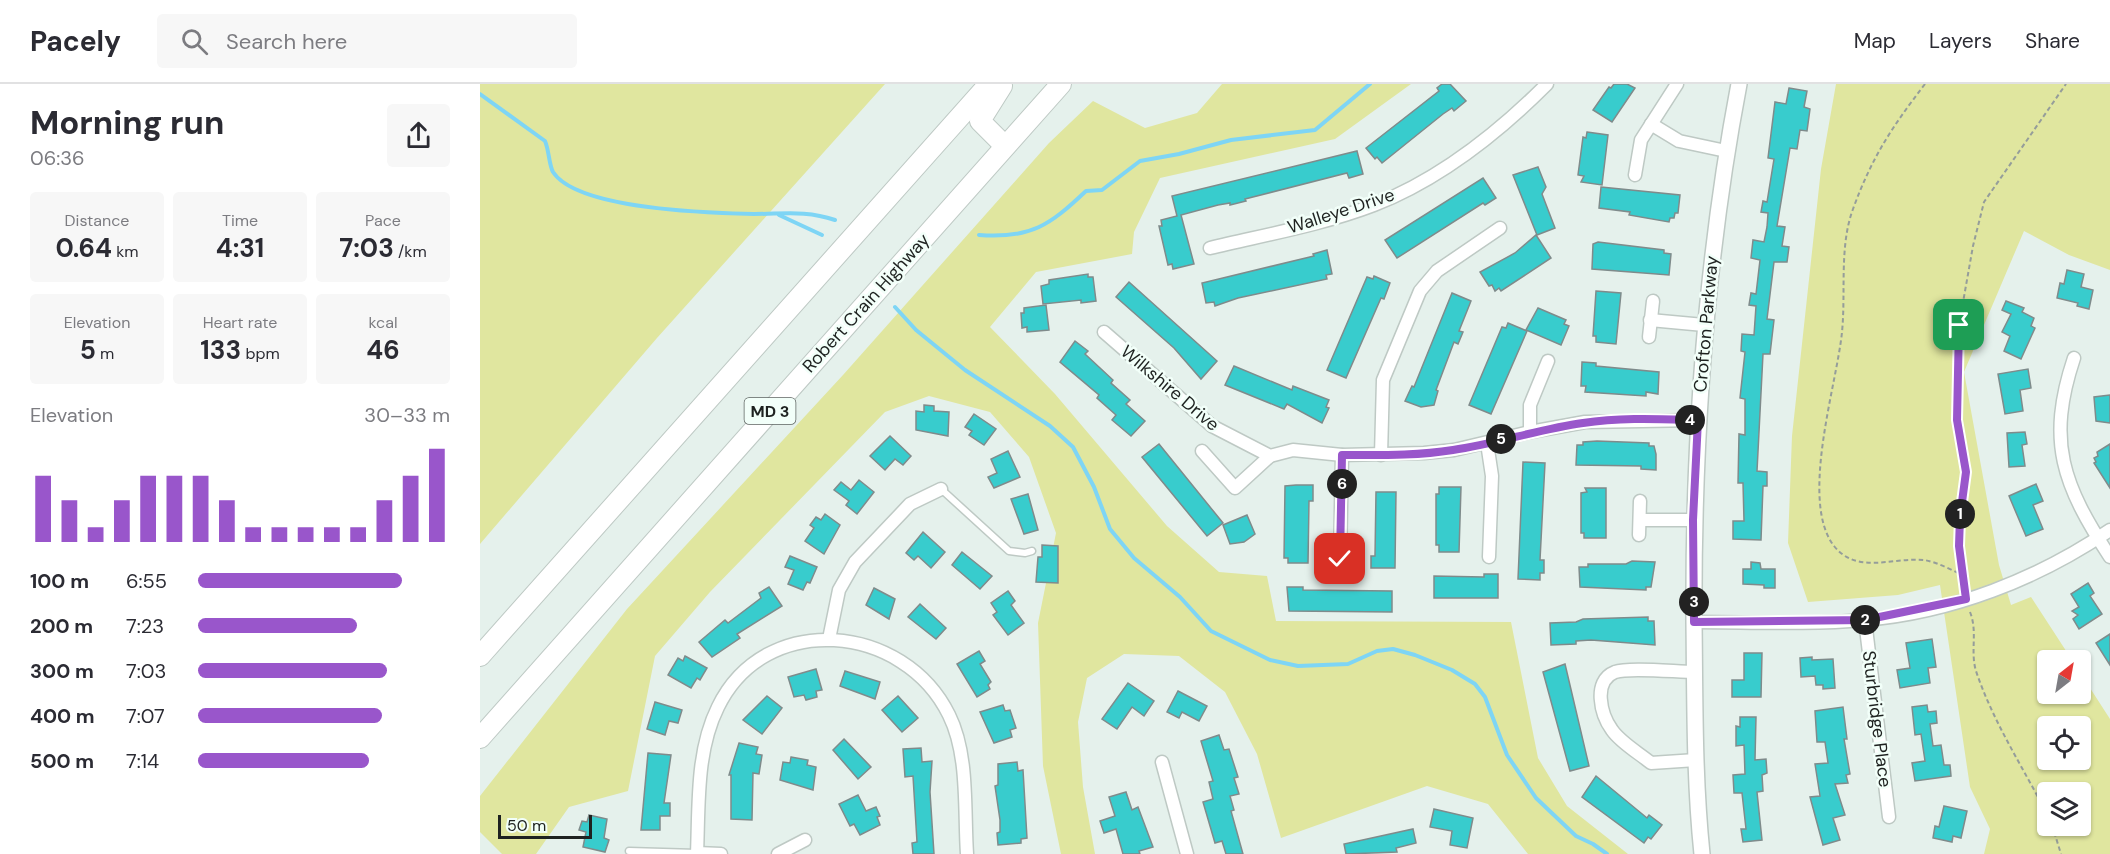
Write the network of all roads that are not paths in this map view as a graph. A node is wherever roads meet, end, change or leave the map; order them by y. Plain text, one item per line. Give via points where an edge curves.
1 (989, 84) edge
2 (1003, 84) edge
3 (1061, 84) edge
4 (1547, 84) edge
5 (1677, 84) edge
6 (1739, 84) edge
7 (1651, 124) junction
8 (1005, 146) junction
9 (1726, 151) junction
10 (1635, 175) dead end
11 (1500, 228) dead end
12 (1210, 248) dead end
13 (1653, 301) dead end
14 (1650, 320) junction
15 (1704, 325) junction
16 (1104, 332) dead end
17 (1649, 337) dead end
18 (2074, 358) dead end
19 (1548, 361) dead end
20 (1698, 420) junction
21 (1530, 432) junction
22 (1487, 443) junction
23 (1202, 451) dead end
24 (1342, 455) junction
25 (1381, 455) junction
26 (1270, 456) junction
27 (941, 489) joint
28 (1640, 501) dead end
29 (1640, 520) junction
30 (1693, 520) junction
31 (2110, 530) edge
32 (1640, 534) dead end
33 (2098, 538) junction
34 (1032, 551) dead end
35 (1489, 557) dead end
36 (2110, 557) edge
37 (1340, 559) dead end
38 (1865, 620) junction
39 (1694, 622) junction
40 (829, 639) junction
41 (480, 656) edge
42 (1695, 672) junction
43 (480, 738) edge
44 (1695, 760) junction
45 (1162, 762) dead end
46 (1890, 817) dead end
47 (805, 840) dead end
48 (628, 850) dead end
49 (697, 854) edge
50 (721, 854) edge
51 (778, 854) edge
52 (967, 854) edge
53 (1187, 854) edge
54 (1702, 854) edge

1 - 41 highway, MD 3
2 - 8 highway via 980,121
3 - 8 highway, Robert Crain Highway / MD 3
4 - 12 street, Walleye Drive via 1462,155 1402,192 1344,214
5 - 7 street
6 - 9 street, Crofton Parkway
7 - 9 street via 1679,141
7 - 10 street via 1641,140
8 - 43 highway, Robert Crain Highway / MD 3
9 - 15 street, Crofton Parkway
11 - 25 street via 1437,271 1419,291 1383,380
13 - 14 street
14 - 15 street
14 - 17 street
15 - 20 street, Crofton Parkway
16 - 26 street, Wilkshire Drive via 1212,426
18 - 33 street via 2059,415 2063,463
19 - 21 street via 1530,405
20 - 21 street via 1619,420
20 - 30 street, Crofton Parkway
21 - 22 street
22 - 25 street via 1454,450
22 - 35 street via 1492,476
23 - 26 street via 1235,488
24 - 25 street
24 - 26 street via 1293,450
24 - 37 street
27 - 34 lane via 1009,551
27 - 40 street via 910,504 855,562 839,591
28 - 29 street
29 - 30 street
29 - 32 street
30 - 39 street, Crofton Parkway
31 - 33 street
33 - 36 street
33 - 38 street via 2012,584 1966,599
38 - 39 street
38 - 46 street, Sturbridge Place
39 - 42 street, Crofton Parkway
40 - 49 street via 776,651 752,666 719,705 702,754
40 - 52 street via 856,641 902,660 921,674 938,695 951,717 959,747
42 - 44 street, Crofton Parkway
42 - 44 street via 1616,672 1604,681 1600,692 1613,731 1651,763
44 - 54 street, Crofton Parkway
45 - 53 street
47 - 51 street
48 - 49 lane
49 - 50 street

